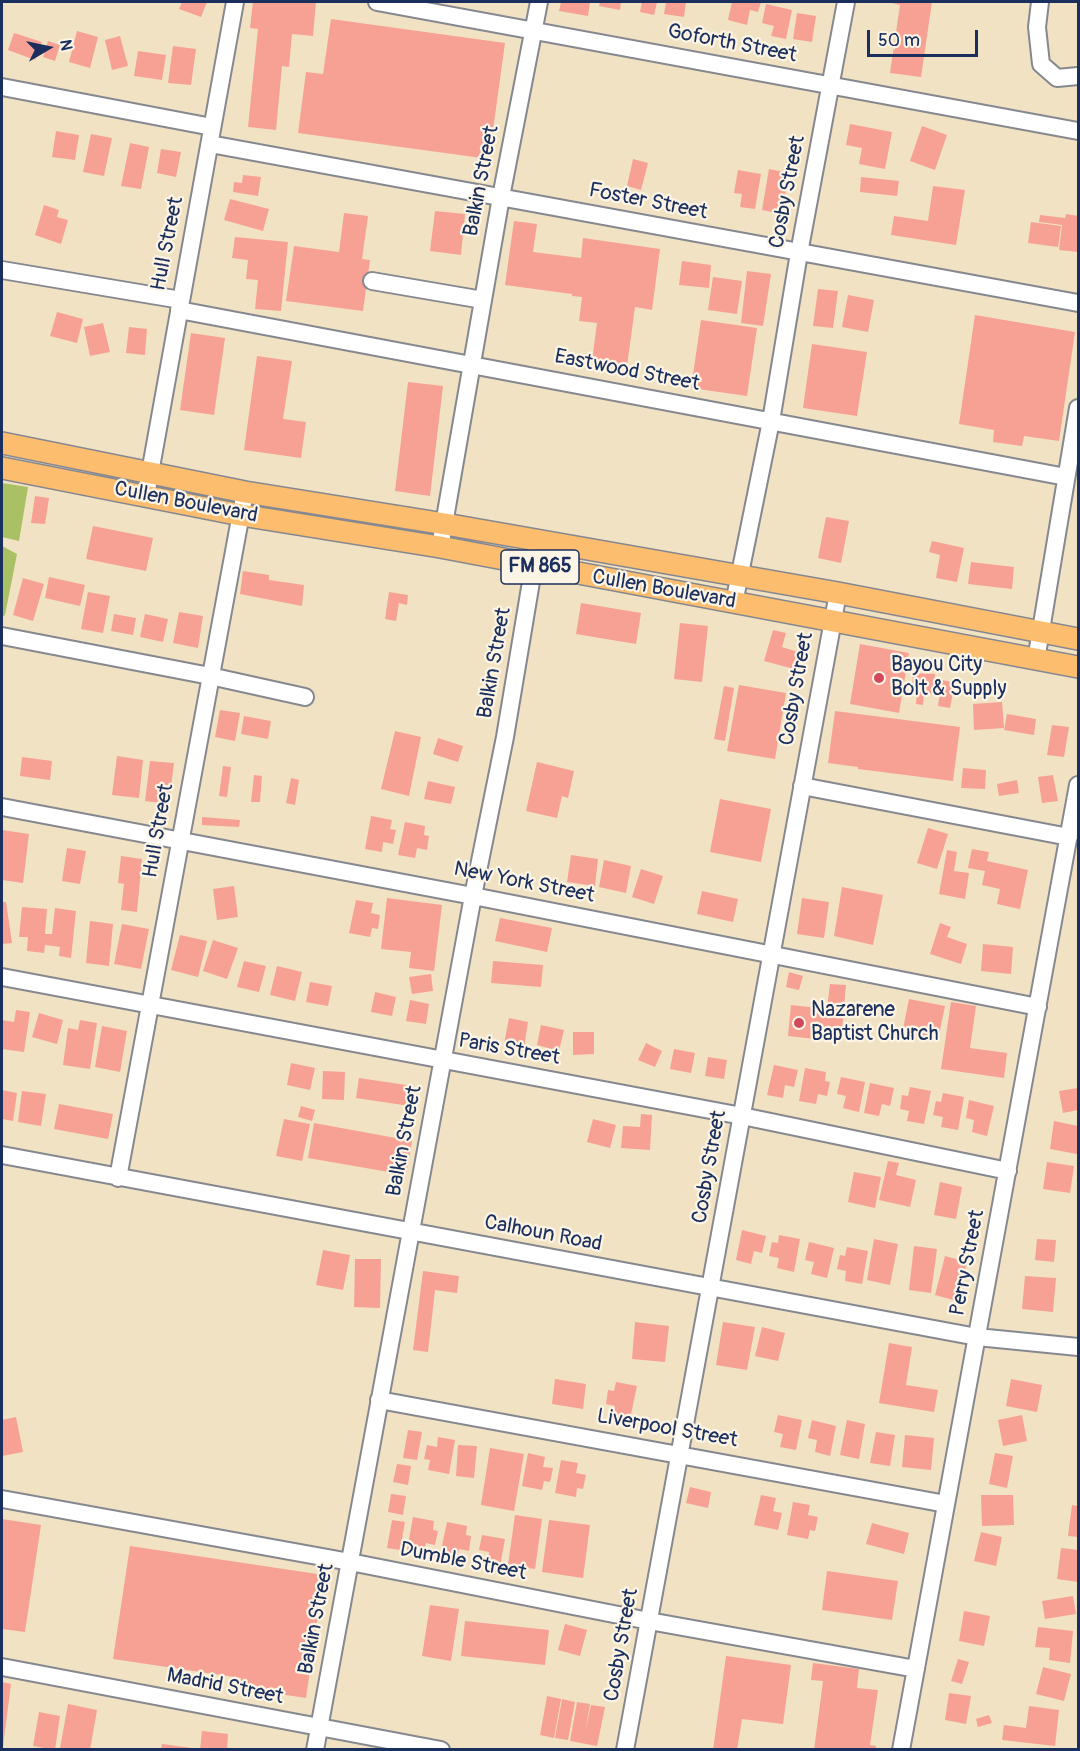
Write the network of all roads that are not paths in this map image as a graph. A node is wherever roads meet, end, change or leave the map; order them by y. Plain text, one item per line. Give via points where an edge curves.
1 (235, 2) edge
2 (377, 2) edge
3 (539, 2) edge
4 (846, 2) edge
5 (1040, 2) edge
6 (534, 30) junction
7 (1078, 76) edge
8 (831, 86) junction
9 (2, 87) edge
10 (1078, 131) edge
11 (211, 136) junction
12 (501, 197) junction
13 (799, 253) junction
14 (2, 270) edge
15 (372, 281) dead end
16 (483, 300) junction
17 (1078, 303) edge
18 (179, 305) junction
19 (472, 365) junction
20 (1078, 408) edge
21 (771, 421) junction
22 (2, 443) edge
23 (2, 468) edge
24 (150, 473) junction
25 (1066, 477) junction
26 (245, 492) junction
27 (146, 495) junction
28 (241, 515) junction
29 (445, 524) junction
30 (538, 540) junction
31 (440, 548) junction
32 (535, 566) junction
33 (740, 576) junction
34 (838, 593) junction
35 (734, 603) junction
36 (833, 621) junction
37 (1040, 633) junction
38 (2, 636) edge
39 (1078, 639) edge
40 (1036, 660) junction
41 (1078, 667) edge
42 (210, 676) junction
43 (305, 697) dead end
44 (1078, 785) edge
45 (802, 786) junction
46 (2, 807) edge
47 (1068, 837) junction
48 (180, 842) junction
49 (473, 896) junction
50 (772, 954) junction
51 (2, 977) edge
52 (150, 1004) junction
53 (1038, 1007) junction
54 (443, 1060) junction
55 (742, 1116) junction
56 (2, 1155) edge
57 (1008, 1171) junction
58 (118, 1178) junction
59 (411, 1233) junction
60 (710, 1289) junction
61 (977, 1337) junction
62 (1078, 1347) edge
63 (380, 1400) junction
64 (680, 1454) junction
65 (2, 1499) edge
66 (946, 1504) junction
67 (350, 1563) junction
68 (649, 1621) junction
69 (2, 1667) edge
70 (916, 1669) junction
71 (319, 1727) junction
72 (315, 1749) edge
73 (441, 1749) edge
74 (625, 1749) edge
75 (901, 1749) edge

1 - 11 street, Hull Street
2 - 6 street, Goforth Street
3 - 6 street, Balkin Street
4 - 8 street, Cosby Street
5 - 7 street via 1037,27 1041,64 1057,78
6 - 8 street, Goforth Street
6 - 12 street, Balkin Street
8 - 10 street, Goforth Street
8 - 13 street, Cosby Street
9 - 11 street, Foster Street
11 - 12 street, Foster Street
11 - 18 street, Hull Street
12 - 13 street, Foster Street
12 - 16 street, Balkin Street
13 - 17 street, Foster Street
13 - 21 street, Cosby Street
14 - 18 street, Eastwood Street
15 - 16 street
16 - 19 street, Balkin Street
18 - 19 street, Eastwood Street
18 - 24 street, Hull Street
19 - 21 street, Eastwood Street
19 - 29 street, Balkin Street
20 - 25 street
21 - 25 street, Eastwood Street
21 - 33 street, Cosby Street
22 - 24 main road, Cullen Boulevard / FM 865
23 - 27 main road, Cullen Boulevard / FM 865
24 - 26 main road, Cullen Boulevard / FM 865
24 - 27 street, Hull Street
25 - 37 street
26 - 28 street, Hull Street
26 - 29 main road, Cullen Boulevard / FM 865
27 - 28 main road, Cullen Boulevard / FM 865
28 - 31 main road, Cullen Boulevard / FM 865
28 - 42 street, Hull Street
29 - 30 main road, Cullen Boulevard / FM 865
29 - 31 street, Balkin Street
30 - 32 street, Balkin Street
30 - 33 main road, Cullen Boulevard / FM 865
31 - 32 main road, Cullen Boulevard / FM 865
32 - 35 main road, Cullen Boulevard / FM 865
32 - 49 street, Balkin Street
33 - 34 main road, Cullen Boulevard / FM 865
33 - 35 street, Cosby Street
34 - 36 street, Cosby Street
34 - 37 main road, Cullen Boulevard / FM 865
35 - 36 main road, Cullen Boulevard / FM 865
36 - 40 main road, Cullen Boulevard / FM 865
36 - 45 street, Cosby Street
37 - 39 main road, Cullen Boulevard / FM 865
37 - 40 street
38 - 42 street
40 - 41 main road, Cullen Boulevard / FM 865
42 - 43 street
42 - 48 street, Hull Street
44 - 47 street, Perry Street
45 - 47 street
45 - 50 street, Cosby Street
46 - 48 street, New York Street
47 - 53 street, Perry Street
48 - 49 street, New York Street
48 - 52 street, Hull Street
49 - 50 street, New York Street
49 - 54 street, Balkin Street
50 - 53 street, New York Street
50 - 55 street, Cosby Street
51 - 52 street, Paris Street
52 - 54 street, Paris Street
52 - 58 street, Hull Street
53 - 57 street, Perry Street
54 - 55 street, Paris Street
54 - 59 street, Balkin Street
55 - 57 street, Paris Street
55 - 60 street, Cosby Street
56 - 58 street, Calhoun Road
57 - 61 street, Perry Street
58 - 59 street, Calhoun Road
59 - 60 street, Calhoun Road
59 - 63 street, Balkin Street
60 - 61 street, Calhoun Road
60 - 64 street, Cosby Street
61 - 62 street, Calhoun Road
61 - 66 street, Perry Street
63 - 64 street, Liverpool Street
63 - 67 street, Balkin Street
64 - 66 street, Liverpool Street
64 - 68 street, Cosby Street
65 - 67 street, Dumble Street
66 - 70 street, Perry Street
67 - 68 street, Dumble Street
67 - 71 street, Balkin Street
68 - 70 street, Dumble Street
68 - 74 street, Cosby Street
69 - 71 street, Madrid Street
70 - 75 street, Perry Street
71 - 72 street, Balkin Street
71 - 73 street, Madrid Street

